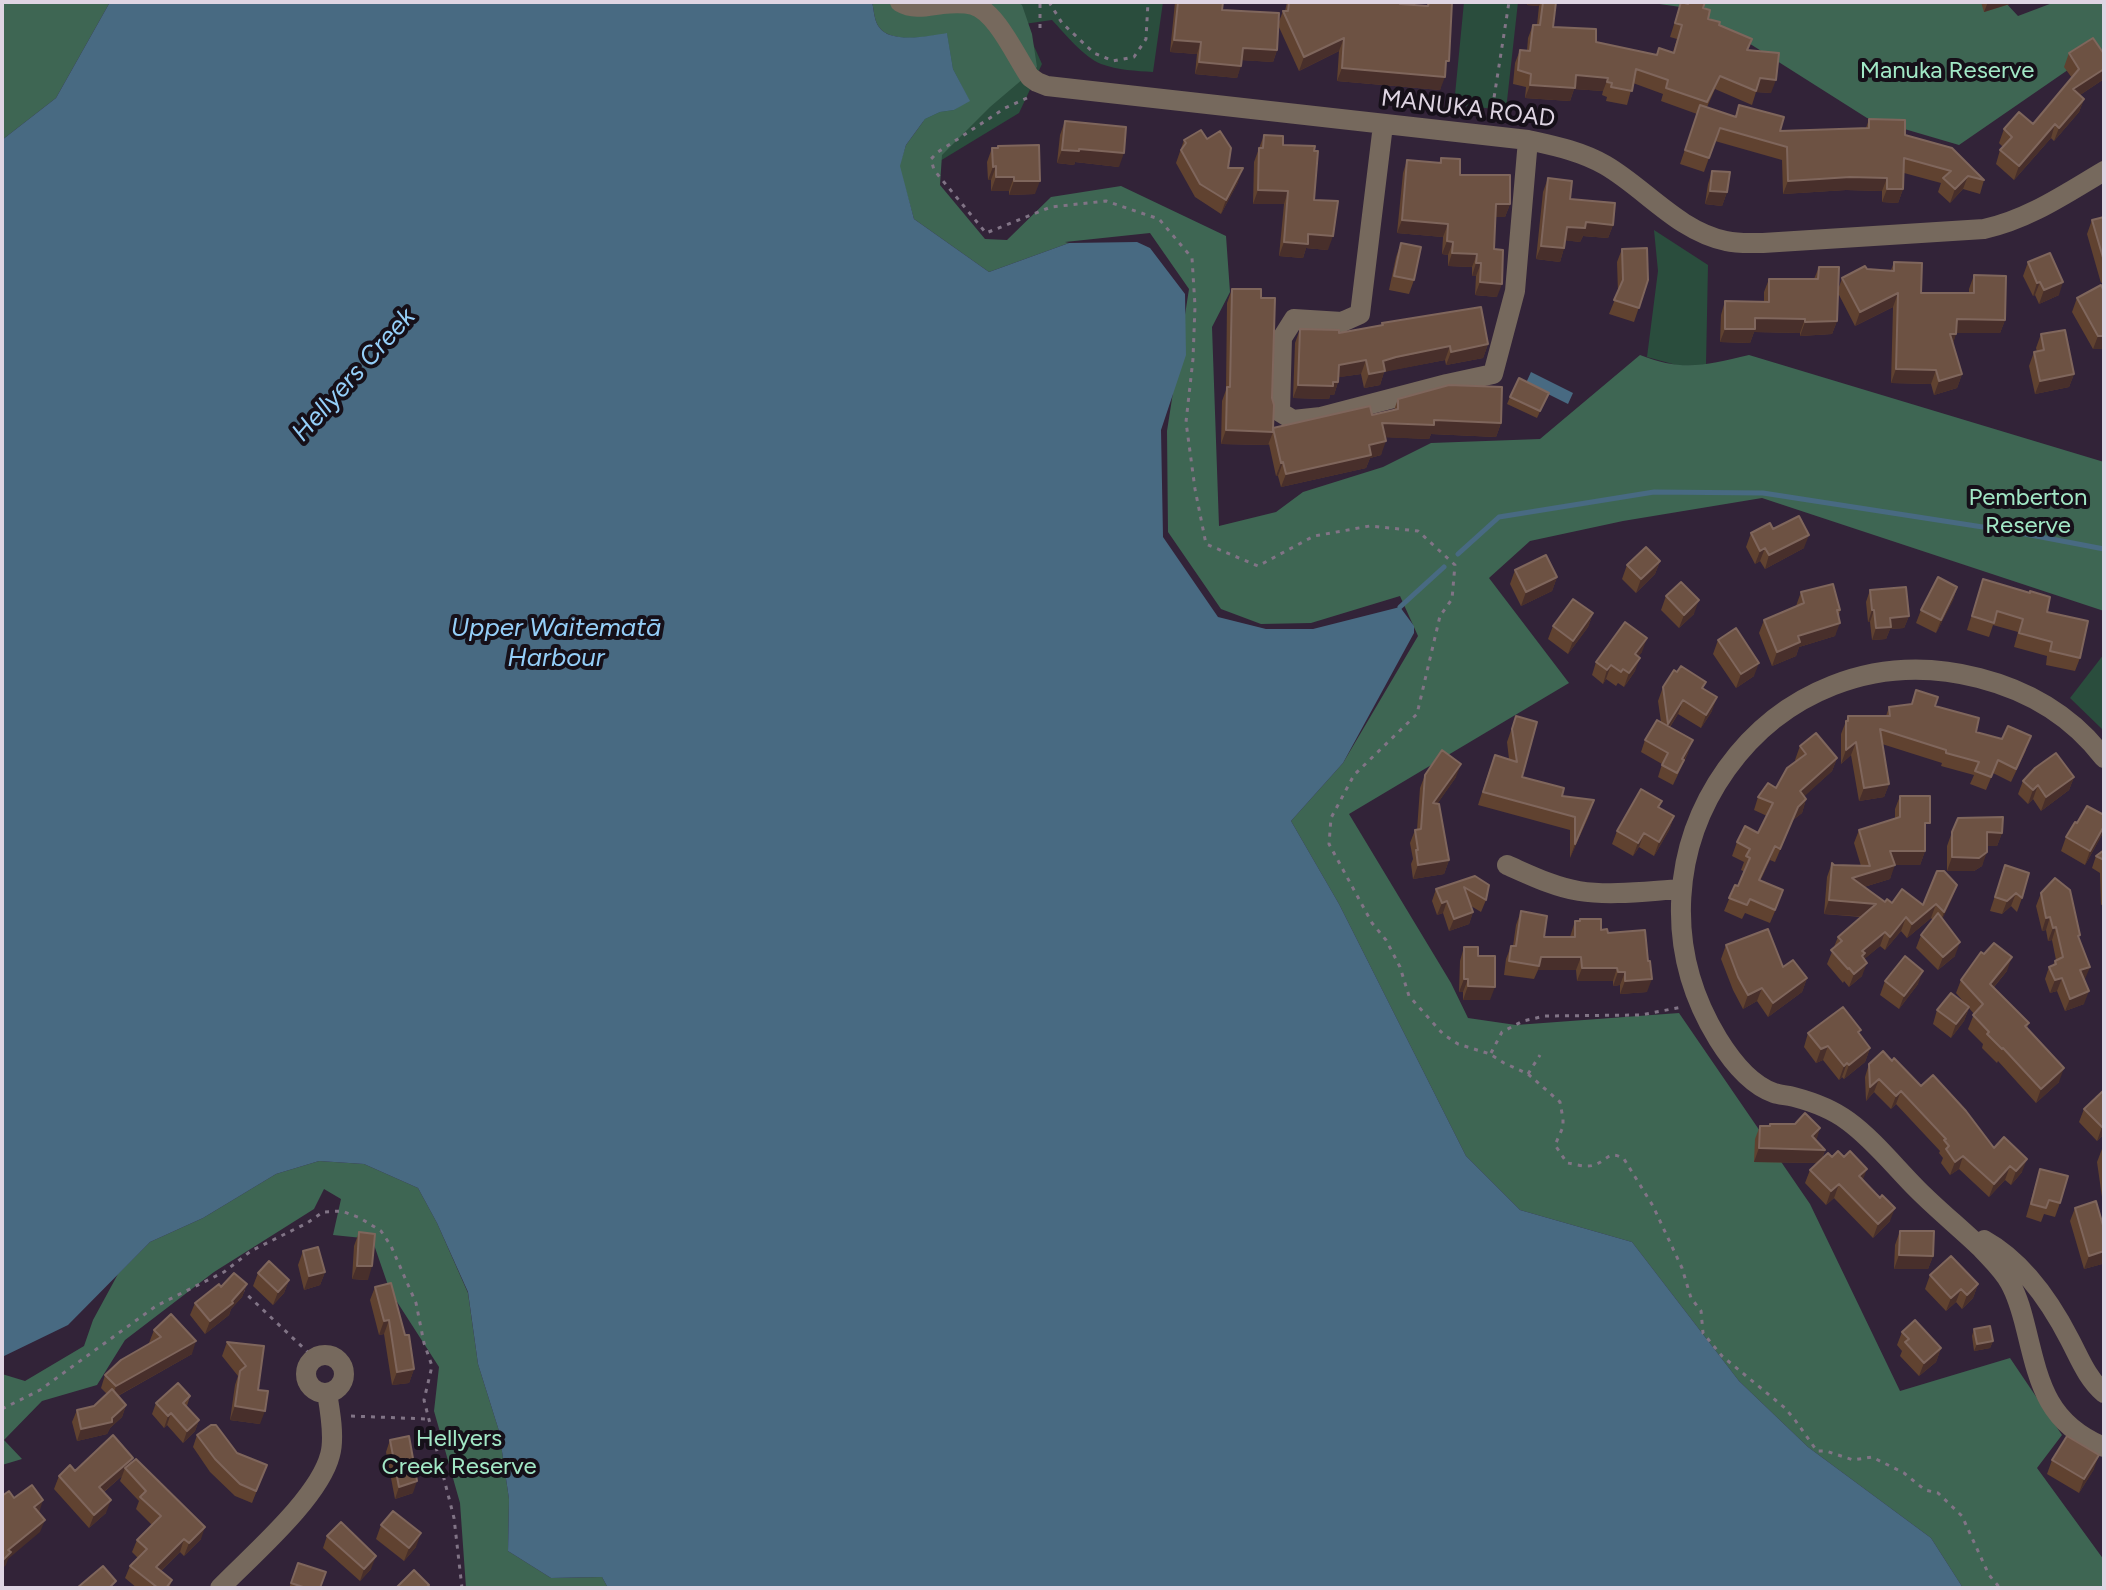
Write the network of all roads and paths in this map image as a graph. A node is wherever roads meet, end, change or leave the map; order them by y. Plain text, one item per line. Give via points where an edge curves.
1 (900, 2) edge
2 (1040, 2) edge
3 (1049, 2) edge
4 (1148, 2) edge
5 (1509, 2) edge
6 (1040, 28) dead end
7 (1031, 96) dead end
8 (1491, 122) dead end
9 (1383, 125) junction
10 (1528, 140) junction
11 (2104, 171) edge
12 (2104, 758) edge
13 (1507, 865) dead end
14 (1681, 889) junction
15 (1686, 1005) dead end
16 (1490, 1054) junction
17 (1540, 1055) dead end
18 (1528, 1074) junction
19 (1959, 1227) junction
20 (234, 1282) edge
21 (314, 1358) junction
22 (327, 1393) junction
23 (2104, 1393) edge
24 (2, 1409) edge
25 (331, 1416) junction
26 (427, 1419) junction
27 (2104, 1447) edge
28 (220, 1588) edge
29 (462, 1588) edge
30 (2000, 1588) edge

1 - 9 street, MANUKA ROAD via 917,8 975,6 1000,30 1030,77 1047,86
2 - 6 path
3 - 4 path via 1062,23 1094,53 1113,61 1134,57 1146,39
5 - 8 path
7 - 16 path via 938,152 931,159 934,170 986,233 1051,207 1106,201 1159,219 1192,258 1195,306 1186,422 1206,544 1258,566 1314,536 1370,526 1418,531 1455,565 1452,599 1440,616 1417,714 1354,775 1331,818 1329,844 1386,940 1409,996 1443,1034
9 - 10 street, MANUKA ROAD
9 - 10 street via 1360,314 1342,322 1294,319 1282,338 1280,412 1293,420 1493,374 1515,291
10 - 11 street, MANUKA ROAD via 1585,155 1694,228 1735,242 1984,229 2030,214
12 - 14 street via 2066,717 1990,681 1923,670 1849,680 1788,709 1734,758 1697,824
13 - 14 street via 1578,891
14 - 19 street via 1681,926 1692,984 1713,1030 1738,1066 1773,1093 1809,1101 1848,1121
15 - 16 path via 1641,1015 1523,1021 1502,1032
16 - 18 path
17 - 18 path
18 - 30 path via 1560,1102 1563,1127 1555,1145 1567,1163 1592,1166 1611,1155 1624,1159 1682,1268 1701,1311 1703,1333 1722,1356 1785,1408 1817,1451 1853,1460 1872,1457 1938,1493 1962,1516
19 - 23 street via 1998,1248 2031,1280
19 - 27 street via 2010,1284 2039,1377 2060,1419
20 - 21 path
21 - 22 street via 306,1369 307,1382 315,1391
21 - 22 street via 326,1355 342,1366 341,1383
22 - 25 street
24 - 26 path via 40,1390 156,1306 323,1212 342,1211 381,1231 416,1303 432,1366 424,1400
25 - 26 path
25 - 28 street via 331,1453 319,1480
26 - 29 path via 454,1518

